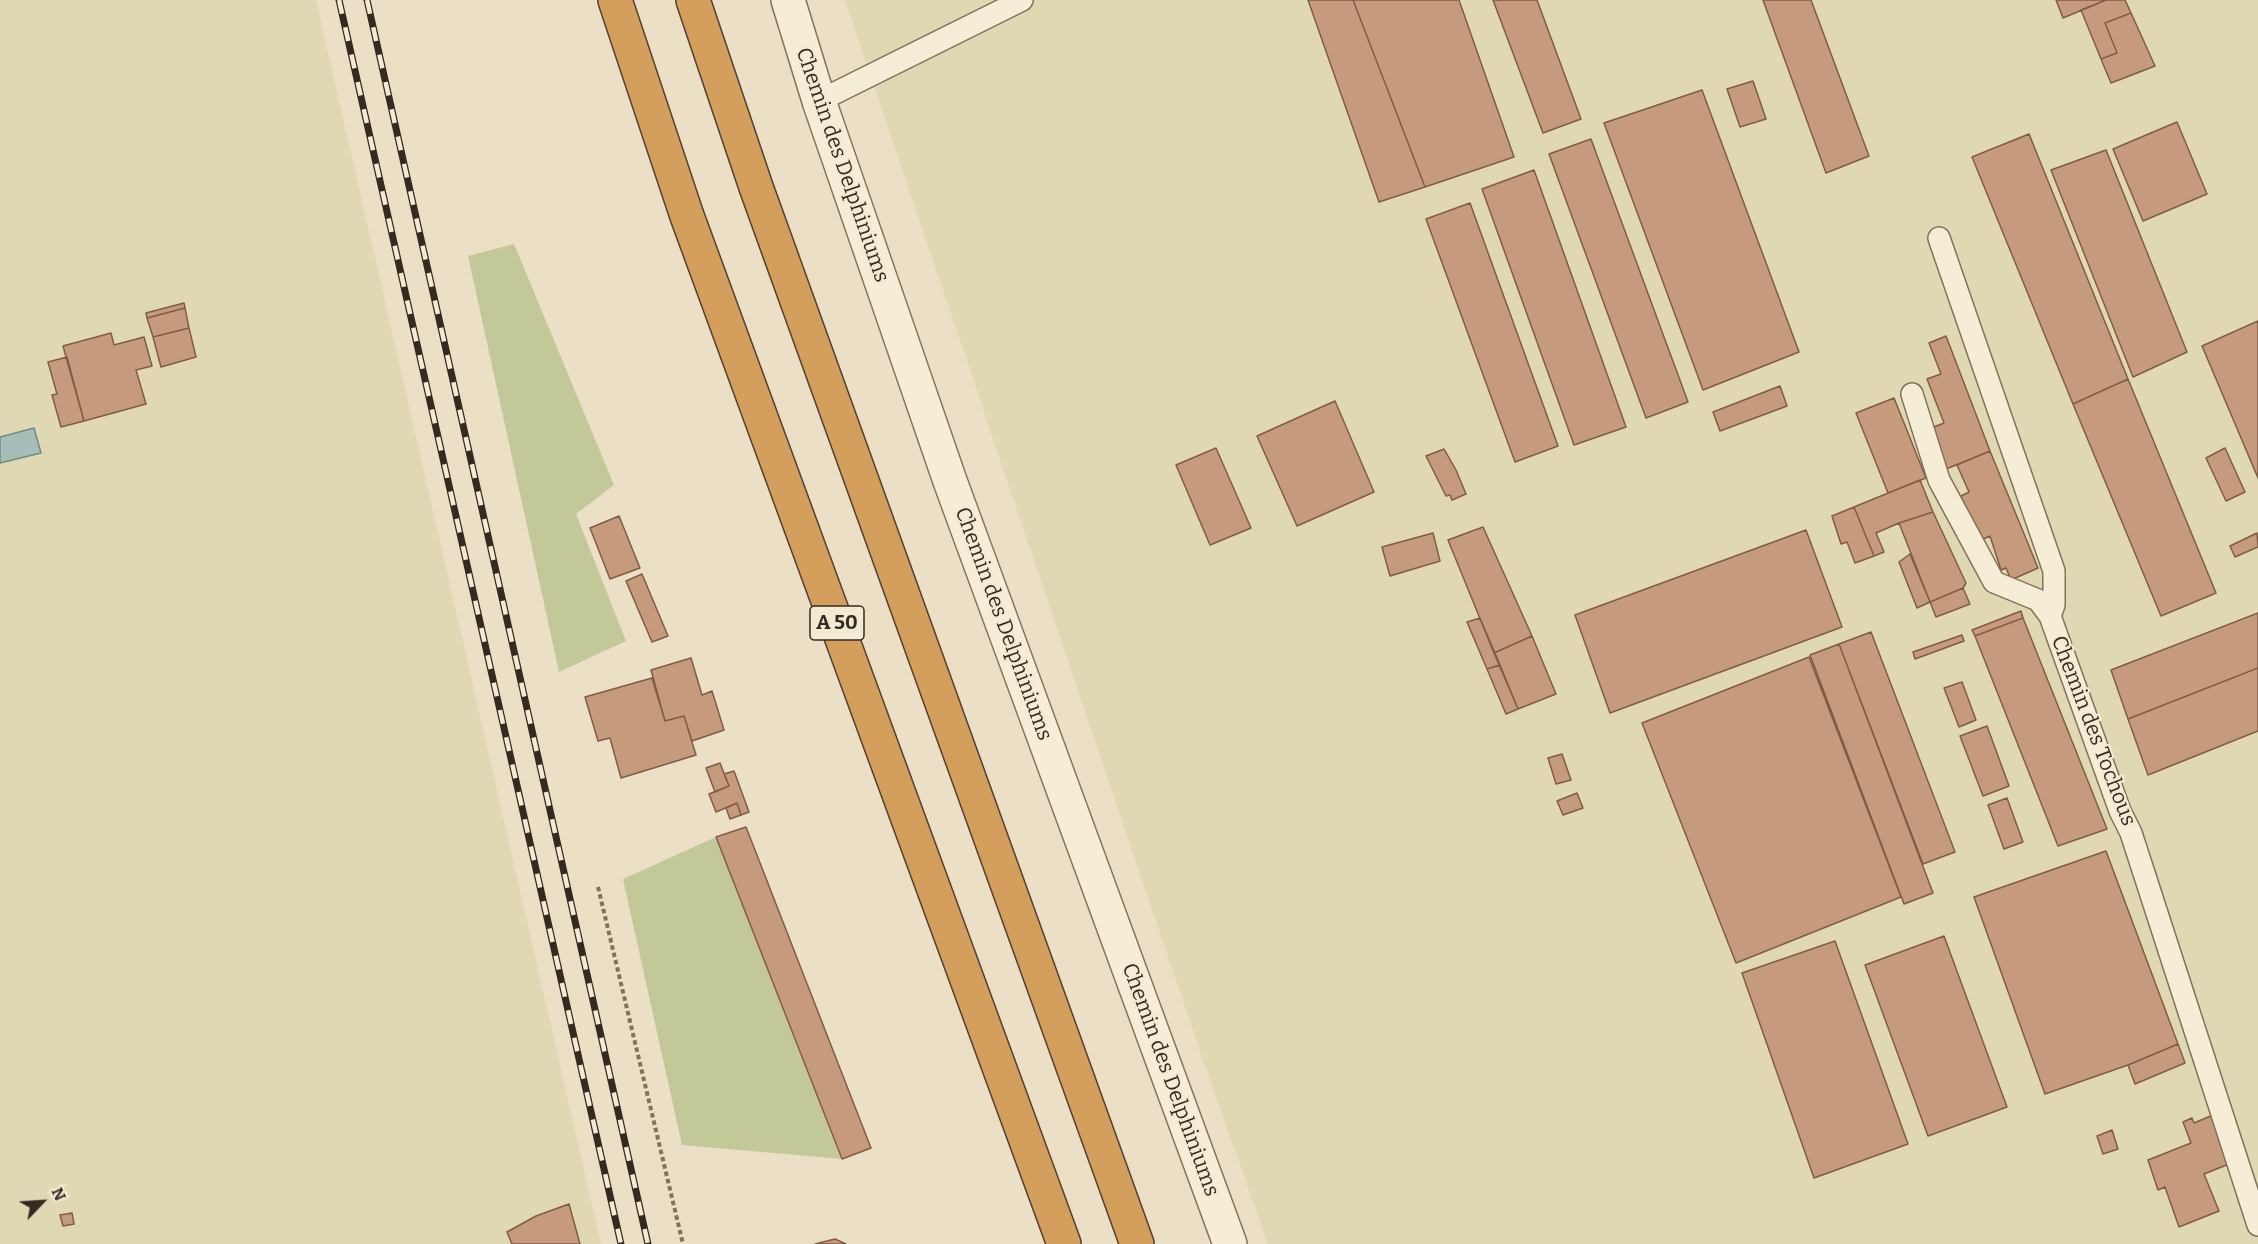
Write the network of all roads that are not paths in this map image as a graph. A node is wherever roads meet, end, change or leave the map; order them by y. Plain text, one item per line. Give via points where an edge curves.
1 (615, 0) edge
2 (693, 0) edge
3 (788, 0) edge
4 (1022, 0) edge
5 (819, 100) junction
6 (1939, 238) dead end
7 (1912, 394) dead end
8 (2050, 616) junction
9 (2258, 1225) edge
10 (1064, 1244) edge
11 (1137, 1244) edge
12 (1230, 1244) edge

1 - 10 highway, A 50 via 687,216
2 - 11 highway via 756,187
3 - 5 street, Chemin des Delphiniums
4 - 5 lane
5 - 12 street, Chemin des Delphiniums via 950,481
6 - 8 lane, Chemin des Tochous via 2054,571 2054,605
7 - 8 lane via 1939,480 1994,582 2038,600
8 - 9 lane, Chemin des Tochous via 2120,811 2132,833

